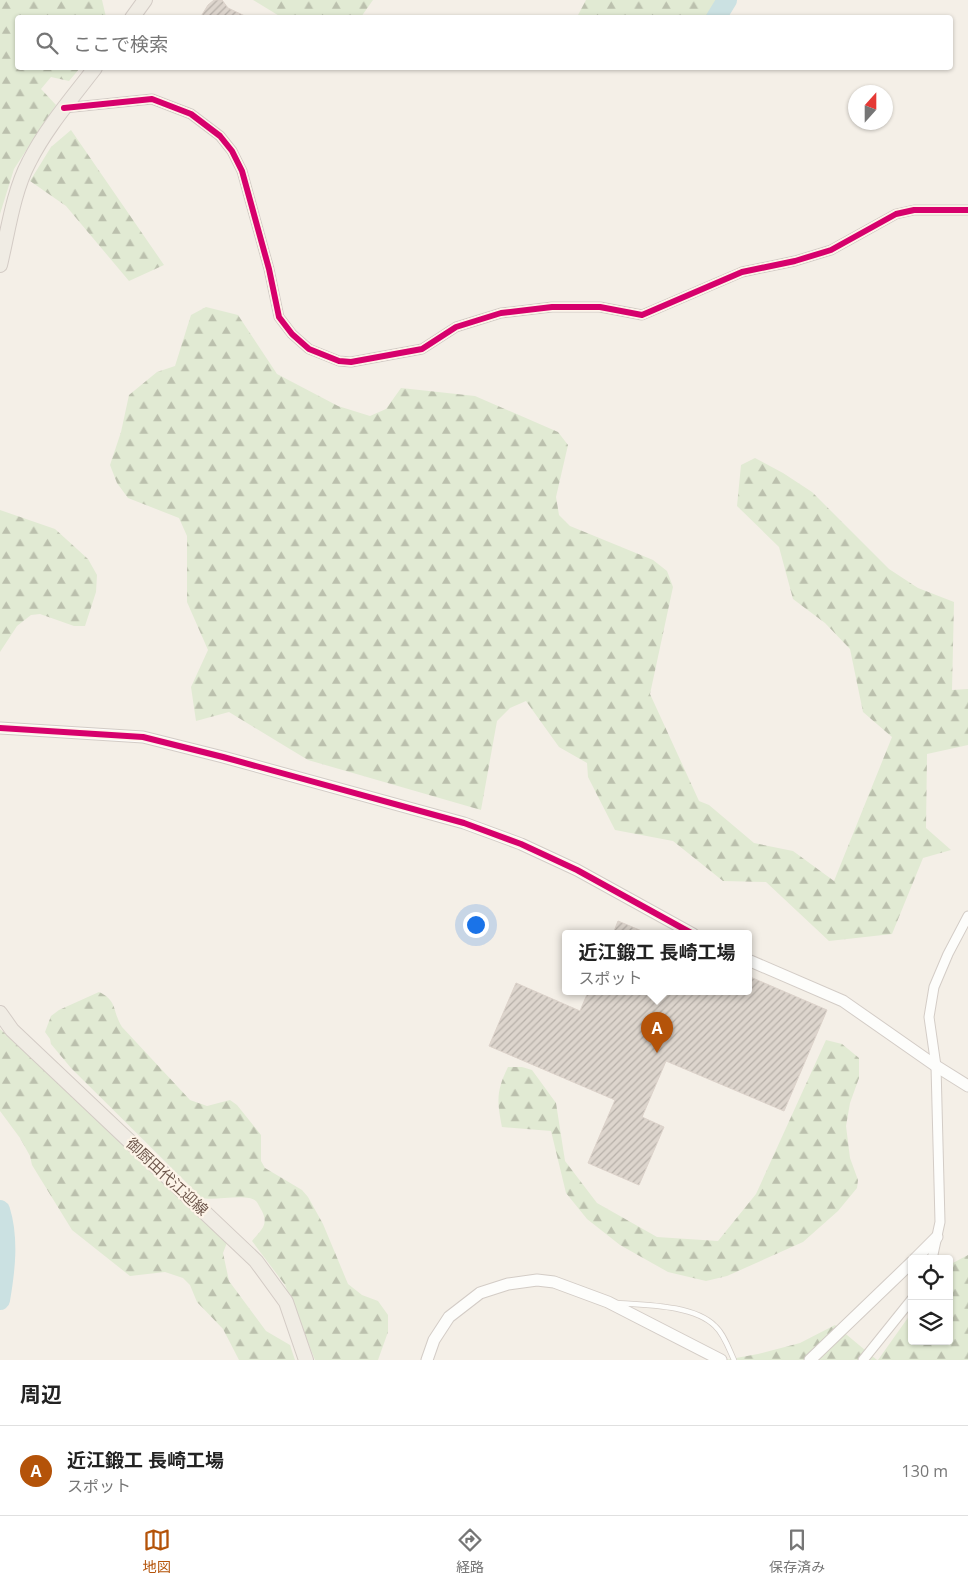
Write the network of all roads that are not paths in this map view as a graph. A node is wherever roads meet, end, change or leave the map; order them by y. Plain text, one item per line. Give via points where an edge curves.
1 (145, 0) edge
2 (134, 15) edge
3 (92, 70) edge
4 (64, 108) junction
5 (968, 210) edge
6 (0, 265) edge
7 (0, 728) edge
8 (968, 916) edge
9 (686, 930) edge
10 (752, 962) edge
11 (0, 1013) edge
12 (936, 1066) junction
13 (968, 1086) edge
14 (937, 1238) junction
15 (919, 1255) edge
16 (933, 1255) edge
17 (908, 1266) edge
18 (911, 1300) edge
19 (608, 1302) junction
20 (306, 1360) edge
21 (427, 1360) edge
22 (721, 1360) edge
23 (734, 1360) edge
24 (810, 1360) edge
25 (863, 1360) edge

1 - 2 main road
3 - 4 main road
4 - 5 street via 152,99 191,114 220,136 242,171 279,317 309,349 344,362 422,349 456,327 501,313 552,307 600,307 642,315 742,272 831,250 896,214 914,210
4 - 6 main road via 28,163 16,197
7 - 9 street via 143,738 464,824 521,844 577,870
8 - 12 street via 934,988 929,1017
10 - 12 street via 843,1001
11 - 20 main road, 御厨田代江迎線 via 12,1030 256,1261 286,1302
12 - 13 street
12 - 14 street via 940,1222
14 - 15 street
14 - 16 street
17 - 24 street
18 - 25 street
19 - 21 street via 554,1282 537,1280 508,1284 480,1293 449,1317 434,1340
19 - 22 street
19 - 23 lane via 672,1308 705,1317 717,1328

